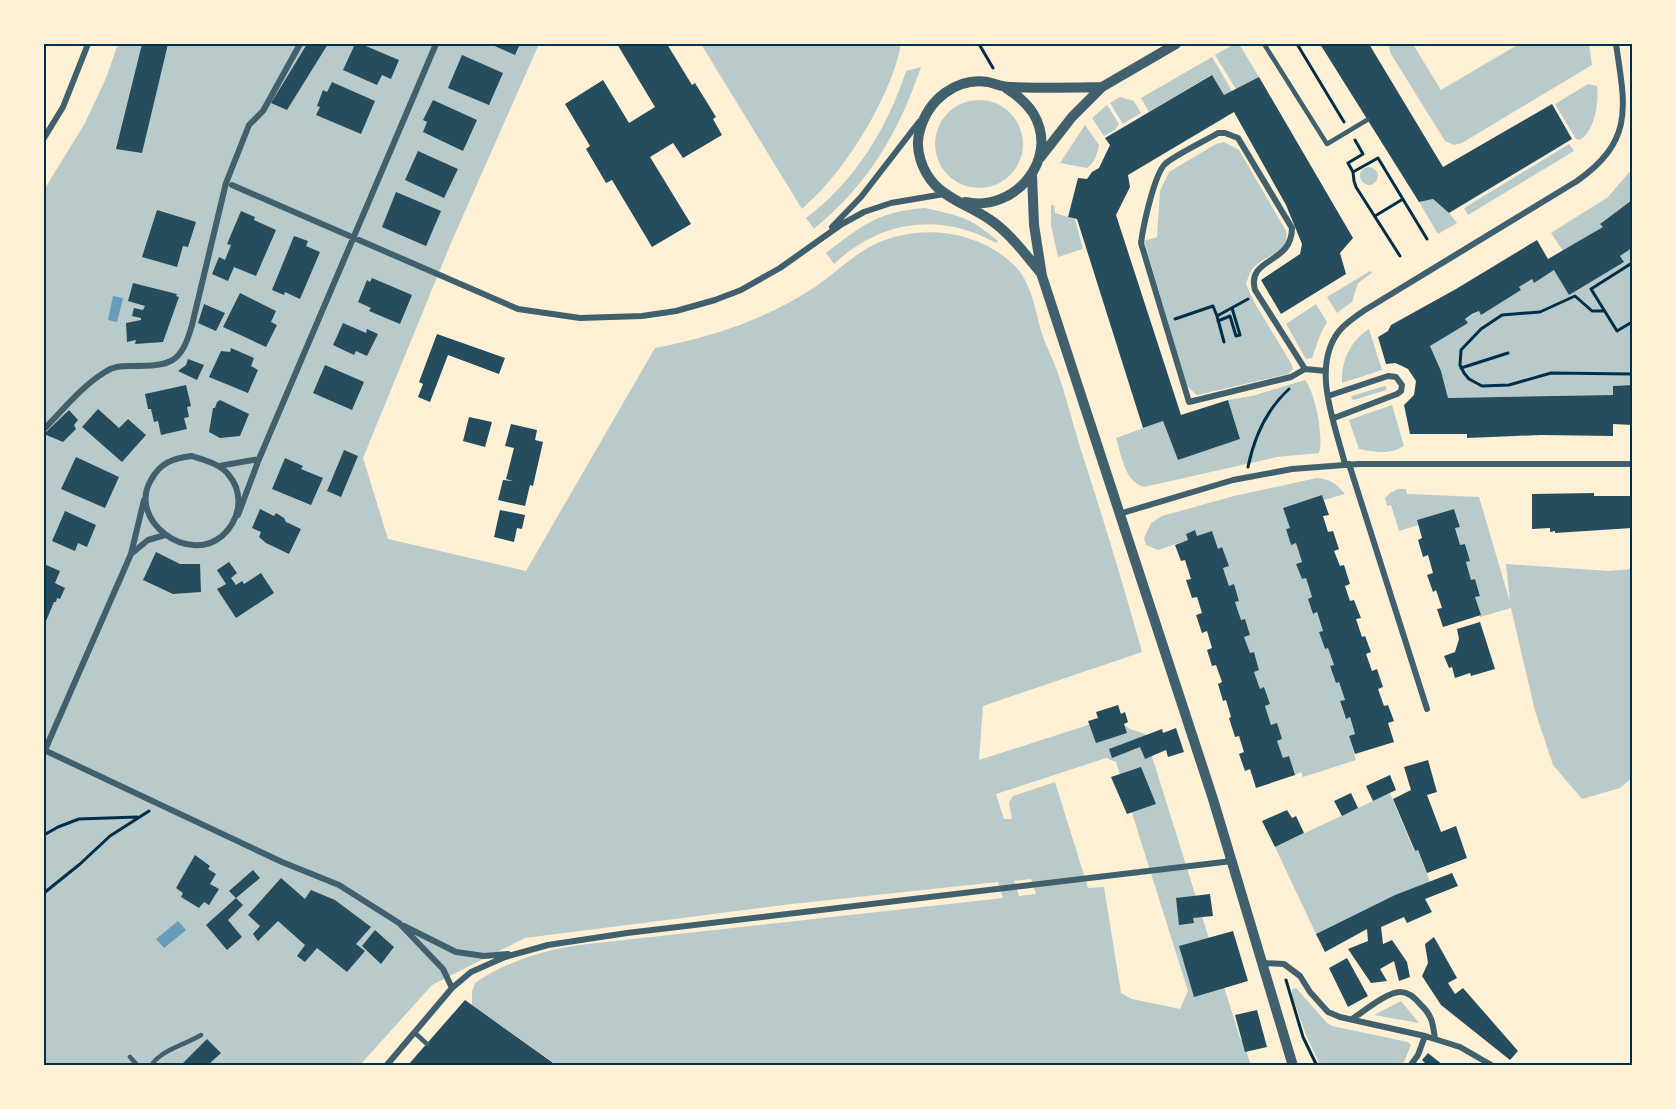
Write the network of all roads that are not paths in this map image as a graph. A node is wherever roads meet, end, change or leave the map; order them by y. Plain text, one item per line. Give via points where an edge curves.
1 (88, 44) edge
2 (300, 44) edge
3 (436, 44) edge
4 (1176, 44) edge
5 (1264, 44) edge
6 (1616, 44) edge
7 (1001, 86) junction
8 (1102, 87) junction
9 (924, 116) junction
10 (1366, 120) dead end
11 (44, 138) edge
12 (1038, 161) junction
13 (1032, 175) junction
14 (232, 185) dead end
15 (945, 194) junction
16 (959, 201) junction
17 (353, 236) junction
18 (812, 247) junction
19 (1042, 276) junction
20 (1305, 369) junction
21 (1326, 371) junction
22 (1328, 396) junction
23 (1334, 418) junction
24 (44, 429) edge
25 (259, 459) junction
26 (1347, 464) junction
27 (1632, 464) edge
28 (219, 466) junction
29 (144, 500) junction
30 (1119, 514) junction
31 (238, 515) junction
32 (165, 535) junction
33 (131, 554) junction
34 (1427, 709) dead end
35 (44, 750) edge
36 (1232, 861) junction
37 (399, 923) junction
38 (518, 953) junction
39 (1263, 963) junction
40 (452, 988) junction
41 (1352, 1019) junction
42 (415, 1033) junction
43 (201, 1035) dead end
44 (1425, 1036) junction
45 (1435, 1039) junction
46 (427, 1044) dead end
47 (130, 1058) dead end
48 (138, 1065) edge
49 (151, 1065) edge
50 (386, 1065) edge
51 (1293, 1065) edge
52 (1410, 1065) edge
53 (1493, 1065) edge

1 - 11 street via 63,107
2 - 24 street via 263,111 249,125 230,173 180,356 170,363 117,366 104,372
3 - 17 street
4 - 8 street
5 - 10 lane via 1327,144
6 - 21 street via 1624,111 1617,137 1600,163 1351,320 1339,332 1326,357
7 - 8 street
7 - 9 street via 968,82 950,89 935,100
7 - 12 street via 1022,99 1034,115 1040,134
8 - 12 street via 1072,117
9 - 15 street via 918,133 918,152 934,185
9 - 18 street via 861,197
12 - 13 street
13 - 16 street via 1005,199 973,204
13 - 19 street
14 - 17 street
15 - 16 street
15 - 18 street via 864,212
16 - 19 street via 1009,236
17 - 18 street via 518,309 580,318 648,315 715,300 741,290
17 - 25 street
19 - 30 street
20 - 20 street via 1252,281 1255,272 1287,248 1292,228 1238,138 1218,133 1165,165 1156,183 1141,243 1189,402 1291,377
20 - 21 street
21 - 22 street
22 - 23 street
22 - 23 street via 1388,376 1396,377 1402,385 1397,394
23 - 26 street
25 - 28 street
25 - 31 street
26 - 27 street
26 - 30 street via 1247,477
26 - 34 street
28 - 29 street via 192,456 177,457 164,463 147,486
28 - 31 street via 236,486
29 - 32 street via 148,513
29 - 33 street
30 - 36 street
31 - 32 street via 218,539 200,546
32 - 33 street via 147,540
33 - 35 street
35 - 37 street via 339,885
36 - 38 street via 580,940
36 - 39 street
37 - 38 street via 456,952 483,956
37 - 40 street via 442,969
38 - 40 street via 471,972
39 - 41 street via 1284,964 1300,976 1328,1012
39 - 51 street
40 - 42 street
41 - 44 street
41 - 45 street via 1389,996 1404,992 1430,1015
42 - 46 lane
42 - 50 street
43 - 49 lane via 163,1054
44 - 45 street
44 - 52 street
45 - 53 street
47 - 48 lane

